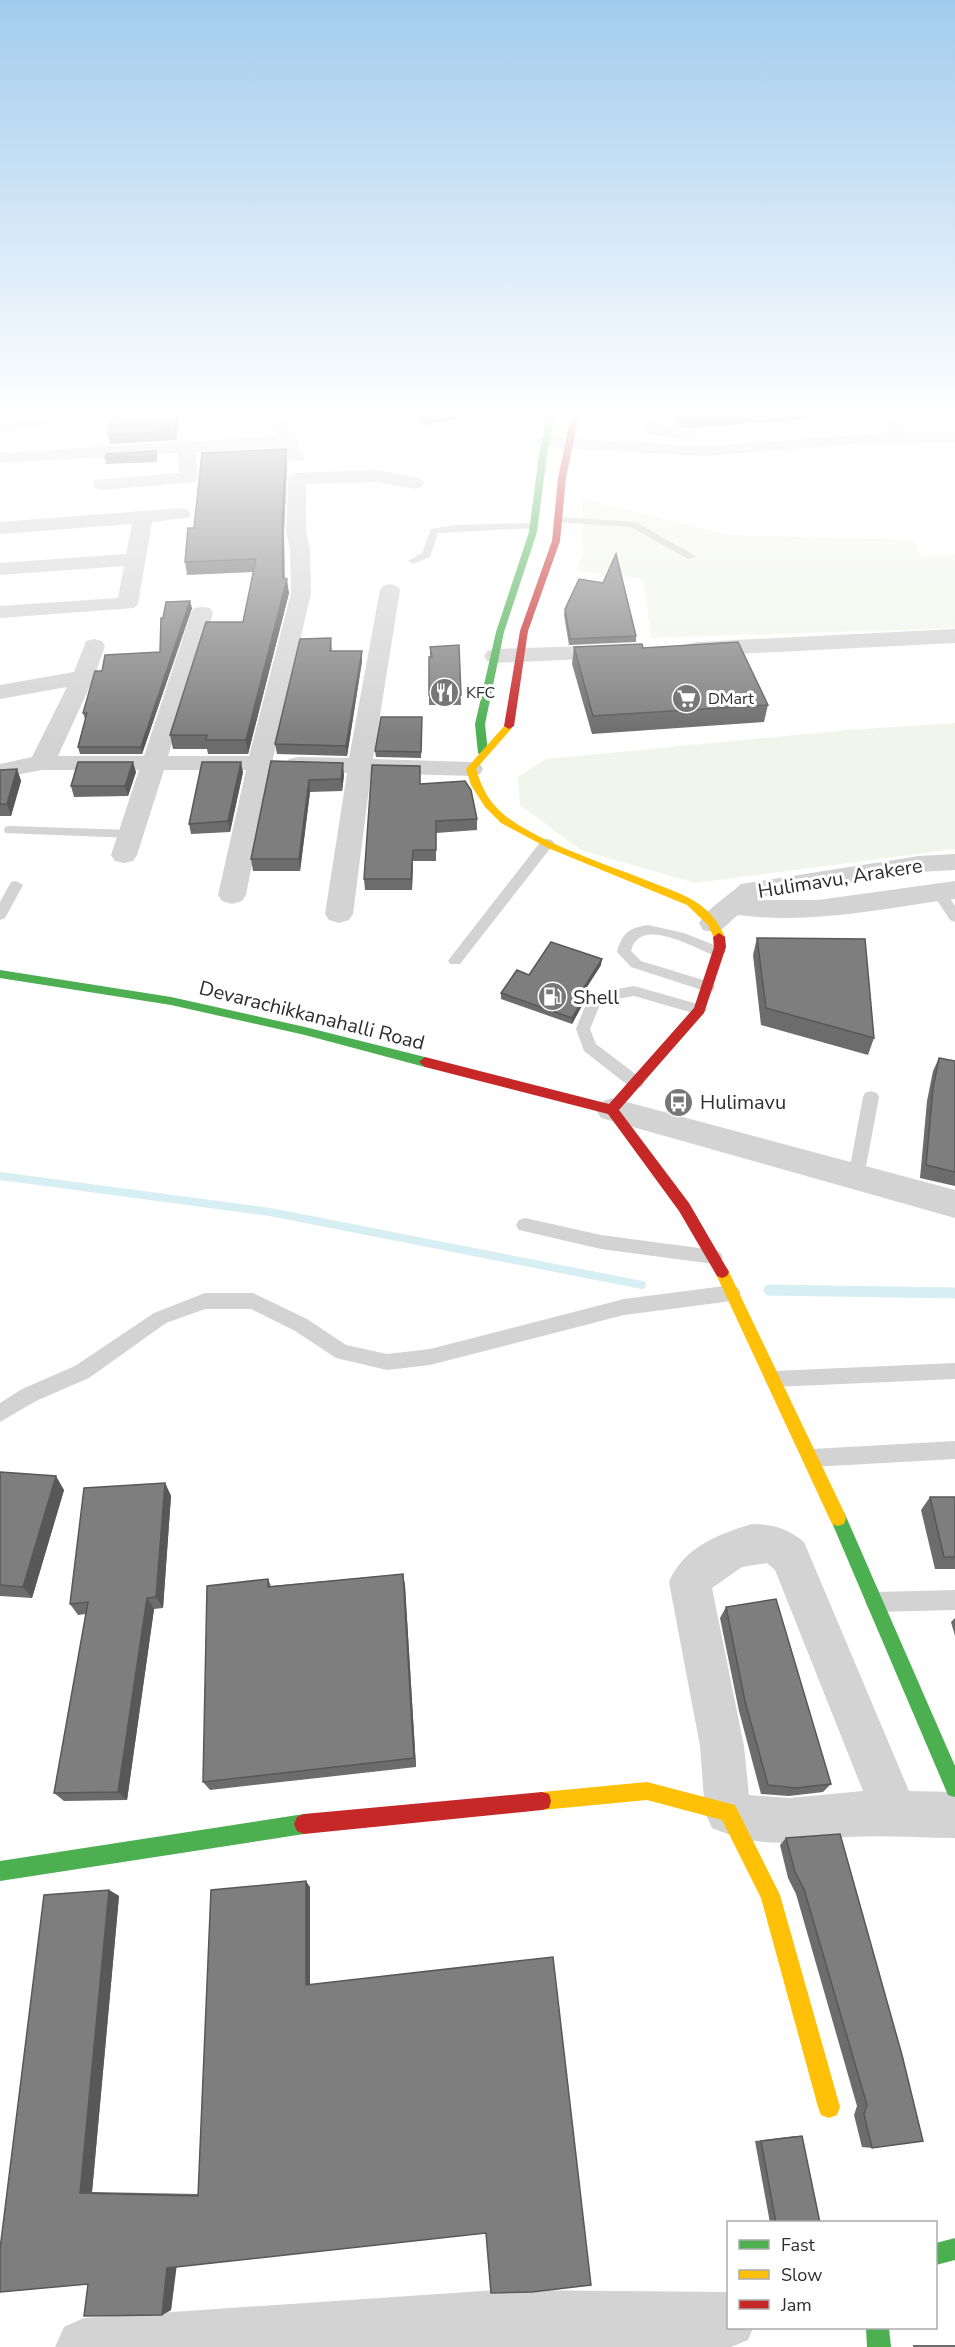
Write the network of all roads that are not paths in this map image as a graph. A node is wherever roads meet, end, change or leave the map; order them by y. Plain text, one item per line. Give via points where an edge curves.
1 (558, 520) edge
2 (97, 521) edge
3 (142, 521) edge
4 (296, 521) edge
5 (534, 521) edge
6 (568, 521) edge
7 (533, 526) junction
8 (0, 528) edge
9 (692, 557) dead end
10 (135, 559) junction
11 (413, 561) dead end
12 (0, 569) edge
13 (390, 590) dead end
14 (0, 612) edge
15 (202, 613) dead end
16 (955, 636) edge
17 (94, 646) dead end
18 (675, 650) edge
19 (639, 651) edge
20 (495, 657) junction
21 (520, 657) junction
22 (83, 676) junction
23 (0, 692) edge
24 (477, 761) junction
25 (260, 762) junction
26 (42, 763) junction
27 (154, 763) junction
28 (360, 766) junction
29 (0, 771) edge
30 (10, 830) dead end
31 (547, 843) junction
32 (127, 845) joint
33 (955, 862) edge
34 (16, 885) dead end
35 (947, 890) edge
36 (232, 895) dead end
37 (735, 906) junction
38 (339, 914) dead end
39 (0, 915) edge
40 (955, 917) edge
41 (713, 923) junction
42 (718, 952) junction
43 (455, 961) dead end
44 (0, 974) edge
45 (708, 987) junction
46 (700, 1010) junction
47 (636, 1083) junction
48 (871, 1097) dead end
49 (612, 1110) junction
50 (856, 1177) junction
51 (955, 1204) edge
52 (525, 1225) dead end
53 (714, 1257) junction
54 (732, 1293) junction
55 (955, 1371) edge
56 (774, 1379) junction
57 (0, 1413) edge
58 (955, 1450) edge
59 (812, 1458) junction
60 (955, 1600) edge
61 (875, 1602) junction
62 (955, 1788) edge
63 (728, 1812) junction
64 (895, 1814) junction
65 (955, 1815) edge
66 (0, 1871) edge
67 (829, 2107) dead end
68 (955, 2249) edge
69 (937, 2254) edge
70 (727, 2320) edge
71 (878, 2329) edge
72 (497, 2332) edge
73 (84, 2347) edge
74 (879, 2347) edge

1 - 21 main road via 556,541 524,631
2 - 8 street
3 - 10 street
4 - 25 street via 301,593
5 - 7 main road
6 - 9 lane via 633,524
7 - 11 lane via 434,531 426,555
7 - 20 main road
10 - 12 street
10 - 14 street via 127,604
13 - 28 street
15 - 27 street
16 - 18 street
17 - 22 street
19 - 21 street
20 - 21 street
20 - 24 main road via 480,724
21 - 24 main road via 509,726
22 - 23 street
22 - 26 street
24 - 28 street
24 - 31 main road via 476,785 490,807 505,821
25 - 27 street
25 - 28 street
25 - 36 street
26 - 27 street
26 - 29 street
27 - 32 street
28 - 38 street
30 - 32 lane
31 - 41 main road via 691,902
31 - 43 lane
33 - 37 street, Hulimavu, Arakere via 751,890
34 - 39 lane
35 - 37 street, Hulimavu, Arakere via 851,905 764,912
35 - 40 lane
37 - 41 street
41 - 42 main road via 719,934
42 - 45 main road
42 - 45 lane via 643,928 631,932 624,942 624,952 636,964
44 - 49 main road, Devarachikkanahalli Road via 171,1001 305,1031
45 - 46 main road
46 - 47 main road
46 - 47 lane via 634,991 595,998 583,1029 589,1047
47 - 49 main road
48 - 50 lane
49 - 50 street
49 - 53 main road via 684,1207
50 - 51 street
52 - 53 lane via 601,1242
53 - 54 main road
54 - 56 main road
54 - 57 lane via 624,1307 430,1357 387,1362 342,1352 301,1325 253,1301 205,1301 160,1318 82,1372 29,1395
55 - 56 lane
56 - 59 main road
58 - 59 lane
59 - 61 main road
60 - 61 lane
61 - 62 main road
63 - 64 street via 759,1820 789,1821 849,1814
63 - 64 street via 722,1746 690,1582 699,1570 730,1549 765,1543 784,1548 790,1556
63 - 66 main road via 647,1791 280,1826
63 - 67 main road via 771,1895
64 - 65 street
68 - 69 main road
70 - 72 street
71 - 74 main road
72 - 73 street

